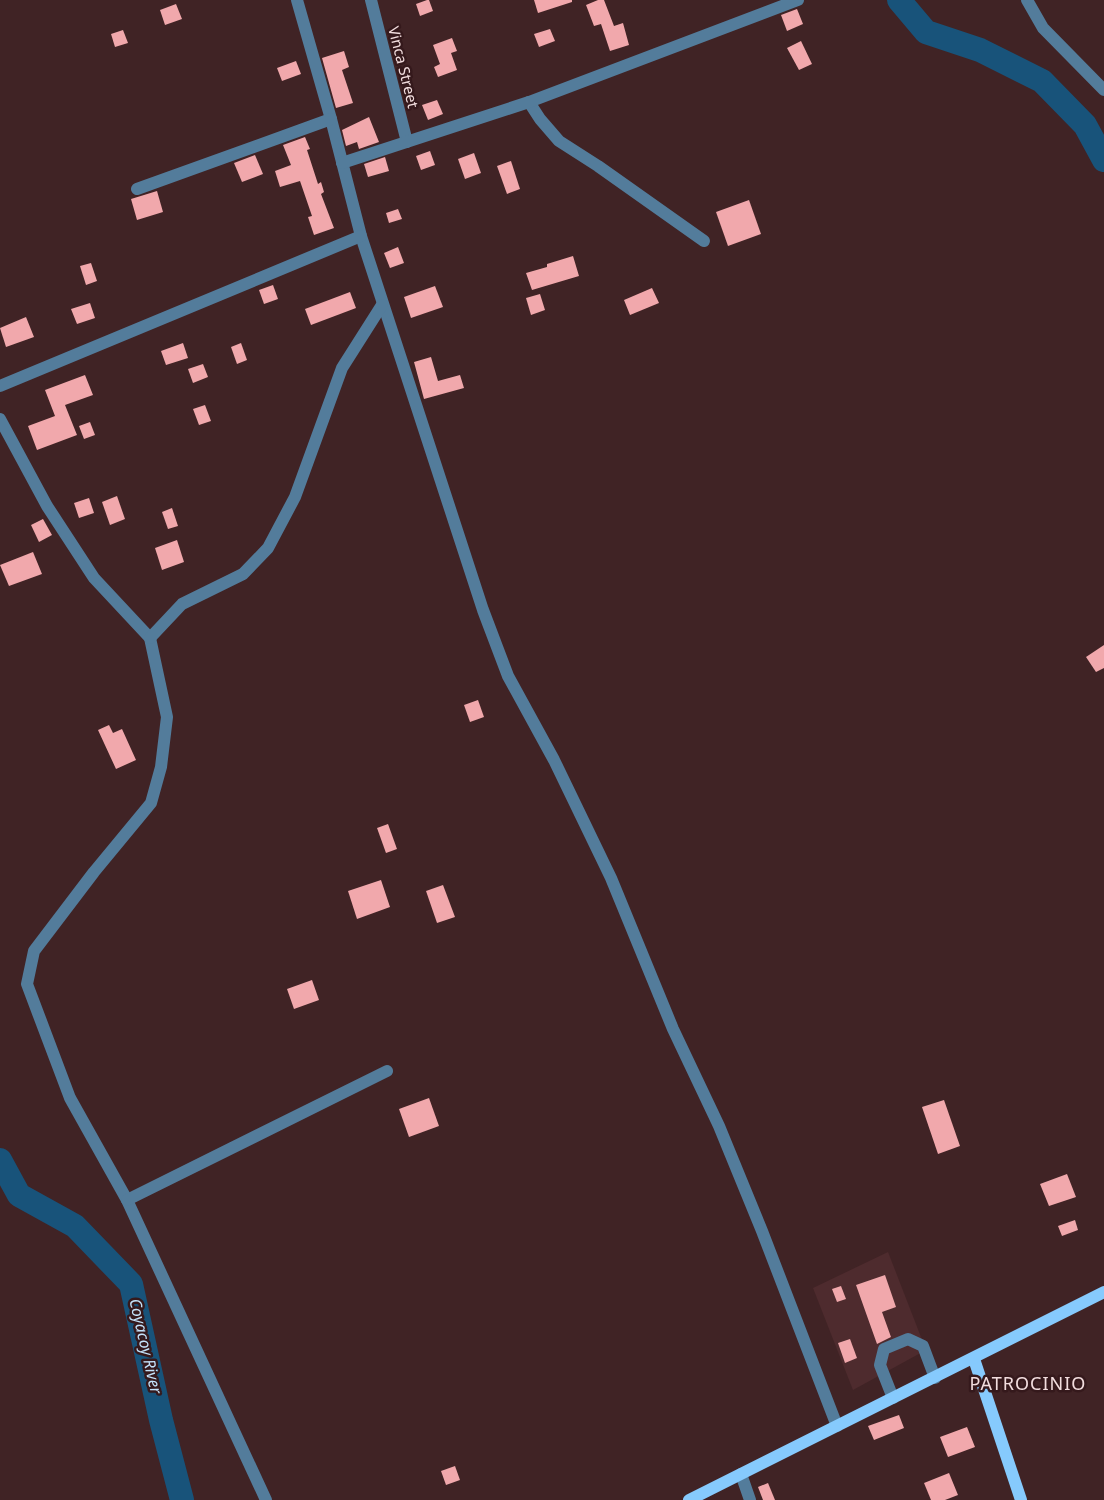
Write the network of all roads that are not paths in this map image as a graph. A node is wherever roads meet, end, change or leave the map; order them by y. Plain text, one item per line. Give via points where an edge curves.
1 (297, 0) edge
2 (371, 0) edge
3 (798, 0) edge
4 (1027, 0) edge
5 (1104, 90) edge
6 (529, 102) junction
7 (331, 119) junction
8 (407, 142) junction
9 (342, 163) junction
10 (137, 189) dead end
11 (361, 236) junction
12 (704, 241) dead end
13 (382, 305) junction
14 (0, 386) edge
15 (0, 419) edge
16 (150, 638) junction
17 (387, 1072) dead end
18 (128, 1200) junction
19 (1104, 1292) edge
20 (974, 1359) junction
21 (935, 1378) junction
22 (893, 1398) junction
23 (837, 1426) junction
24 (741, 1474) junction
25 (266, 1500) edge
26 (689, 1500) edge
27 (750, 1500) edge
28 (1021, 1500) edge

1 - 7 street
2 - 8 street, Vinca Street
3 - 6 street
4 - 5 street via 1043,28
6 - 8 street
6 - 12 street via 559,141
7 - 9 street
7 - 10 street
8 - 9 street
9 - 11 street
11 - 13 street
11 - 14 street
13 - 16 street via 342,368 295,497 268,548 243,574 182,604
13 - 23 street via 508,676 554,760 611,878 672,1029 719,1126
15 - 16 street via 47,506 94,578
16 - 18 street via 167,717 161,767 151,803 34,951 26,984 70,1098
17 - 18 street
18 - 25 street
19 - 20 main road
20 - 21 main road
20 - 28 main road
21 - 22 main road
21 - 22 street via 923,1346 908,1339 884,1349 880,1364
22 - 23 main road
23 - 24 main road
24 - 26 main road
24 - 27 street

